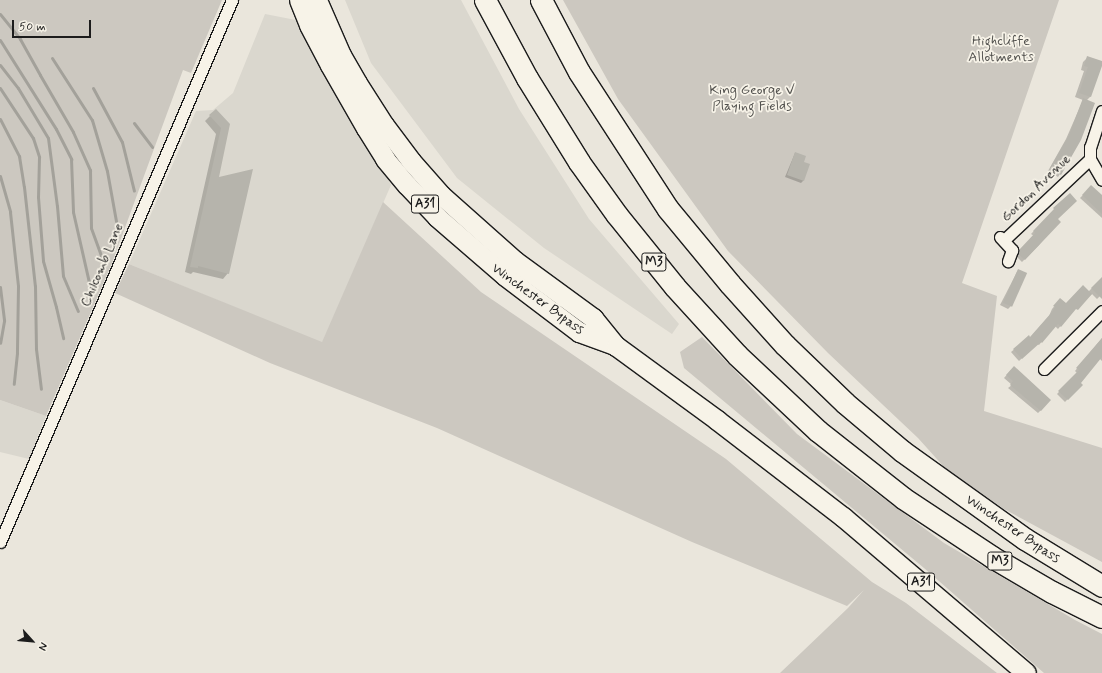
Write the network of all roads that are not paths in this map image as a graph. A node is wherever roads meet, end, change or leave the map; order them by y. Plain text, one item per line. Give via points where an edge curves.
1 (232, 0) edge
2 (299, 0) edge
3 (316, 0) edge
4 (485, 0) edge
5 (541, 0) edge
6 (1102, 111) edge
7 (1090, 159) junction
8 (1102, 180) edge
9 (1008, 261) dead end
10 (1102, 311) edge
11 (616, 346) junction
12 (1044, 369) dead end
13 (0, 542) edge
14 (1102, 586) edge
15 (1102, 617) edge
16 (1026, 673) edge

1 - 13 street, Chilcomb Lane
2 - 11 highway, Winchester Bypass / A31 via 330,66 366,128 385,158 407,185 437,217 504,276 579,332
3 - 11 highway, Winchester Bypass / A31 via 357,83 411,161 441,195 479,230 592,318
4 - 15 highway, M3 via 527,78 579,162 617,216 675,287 737,355 800,416 904,498 992,557
5 - 14 highway, Winchester Bypass / M3 via 580,72 668,209 734,289 818,379 926,470 1025,539
6 - 7 street, Gordon Avenue via 1090,147
7 - 8 street, Gordon Avenue
7 - 9 street, Gordon Avenue via 1002,238 1012,250
10 - 12 street
11 - 16 highway, A31 via 843,517

